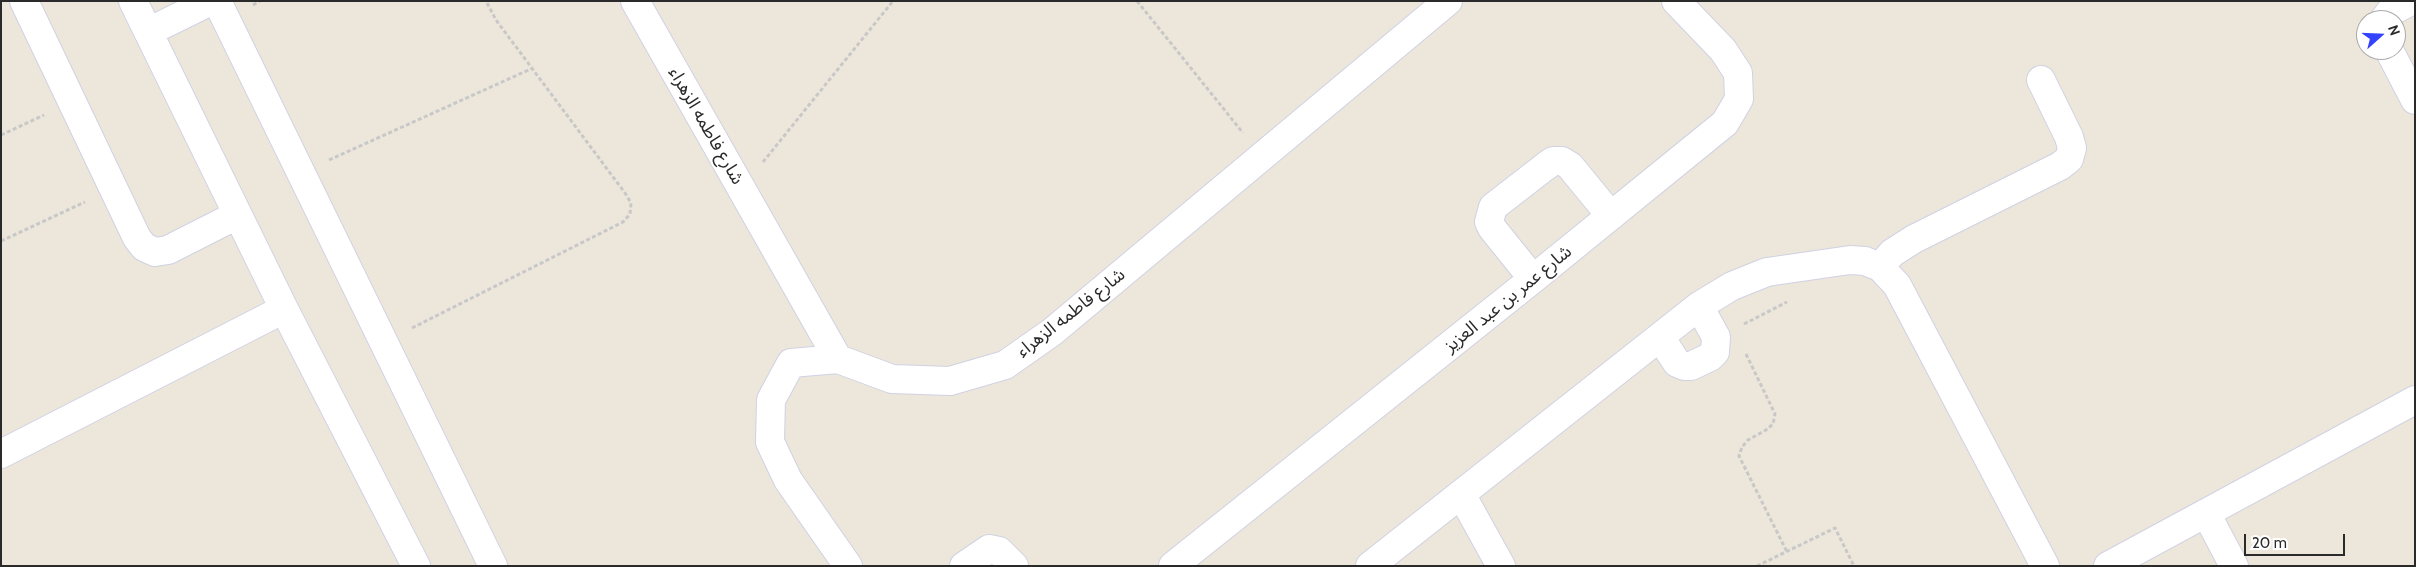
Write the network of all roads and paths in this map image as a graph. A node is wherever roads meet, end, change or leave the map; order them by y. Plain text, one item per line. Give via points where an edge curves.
1 (24, 1) edge
2 (133, 1) edge
3 (211, 1) edge
4 (217, 1) edge
5 (486, 1) edge
6 (635, 1) edge
7 (892, 1) edge
8 (1136, 1) edge
9 (1448, 1) edge
10 (1676, 1) edge
11 (2411, 1) edge
12 (2394, 10) edge
13 (148, 32) junction
14 (2394, 60) edge
15 (532, 68) junction
16 (2041, 80) dead end
17 (2415, 100) edge
18 (72, 102) junction
19 (1, 135) edge
20 (1262, 156) junction
21 (301, 172) junction
22 (113, 188) junction
23 (742, 188) junction
24 (238, 216) junction
25 (1610, 216) junction
26 (1, 242) edge
27 (1880, 267) junction
28 (1533, 279) junction
29 (1699, 306) junction
30 (284, 309) junction
31 (1660, 337) junction
32 (384, 342) junction
33 (1742, 346) dead end
34 (838, 359) junction
35 (2415, 400) edge
36 (1, 454) edge
37 (1461, 494) junction
38 (2206, 512) junction
39 (1787, 552) junction
40 (416, 566) edge
41 (493, 566) edge
42 (848, 566) edge
43 (964, 566) edge
44 (1014, 566) edge
45 (1173, 566) edge
46 (1370, 566) edge
47 (1501, 566) edge
48 (1757, 566) edge
49 (1854, 566) edge
50 (2045, 566) edge
51 (2108, 566) edge
52 (2234, 566) edge

1 - 18 street
2 - 13 street
3 - 13 street
4 - 21 street
5 - 15 path via 496,20
6 - 23 street, شارع فاطمه الزهراء
7 - 23 path
8 - 20 path
9 - 20 street, شارع فاطمه الزهراء
10 - 25 street, شارع عمر بن عبد العزيز via 1723,50 1738,73 1739,99 1725,122
11 - 12 street
13 - 24 street
14 - 17 street
15 - 21 path
15 - 32 path via 626,193 631,203 630,214 623,222
16 - 27 street via 2069,137 2072,148 2068,159 2060,166 1914,239
18 - 19 path
18 - 22 street
20 - 34 street, شارع فاطمه الزهراء via 1052,332 1005,365 950,382 892,380
21 - 32 street
22 - 24 street via 137,238 144,248 155,252 168,250
22 - 26 path
23 - 34 street, شارع فاطمه الزهراء
24 - 30 street
25 - 28 street, شارع عمر بن عبد العزيز
25 - 28 street via 1570,166 1562,161 1553,161 1493,208 1489,222 1492,228
27 - 29 street via 1866,261 1850,260 1767,272 1732,286
27 - 50 street via 1897,285
28 - 45 street, شارع عمر بن عبد العزيز
29 - 31 street
29 - 31 street via 1716,337 1715,352 1710,357 1684,366 1677,362
30 - 36 street
30 - 40 street
31 - 37 street
32 - 41 street
33 - 39 path via 1775,414 1773,424 1748,440 1739,456
34 - 42 street via 791,363 771,400 770,442 788,480
35 - 38 street
37 - 46 street
37 - 47 street
38 - 51 street
38 - 52 street
39 - 48 path
39 - 49 path via 1835,528
43 - 44 street via 989,549 1000,551

